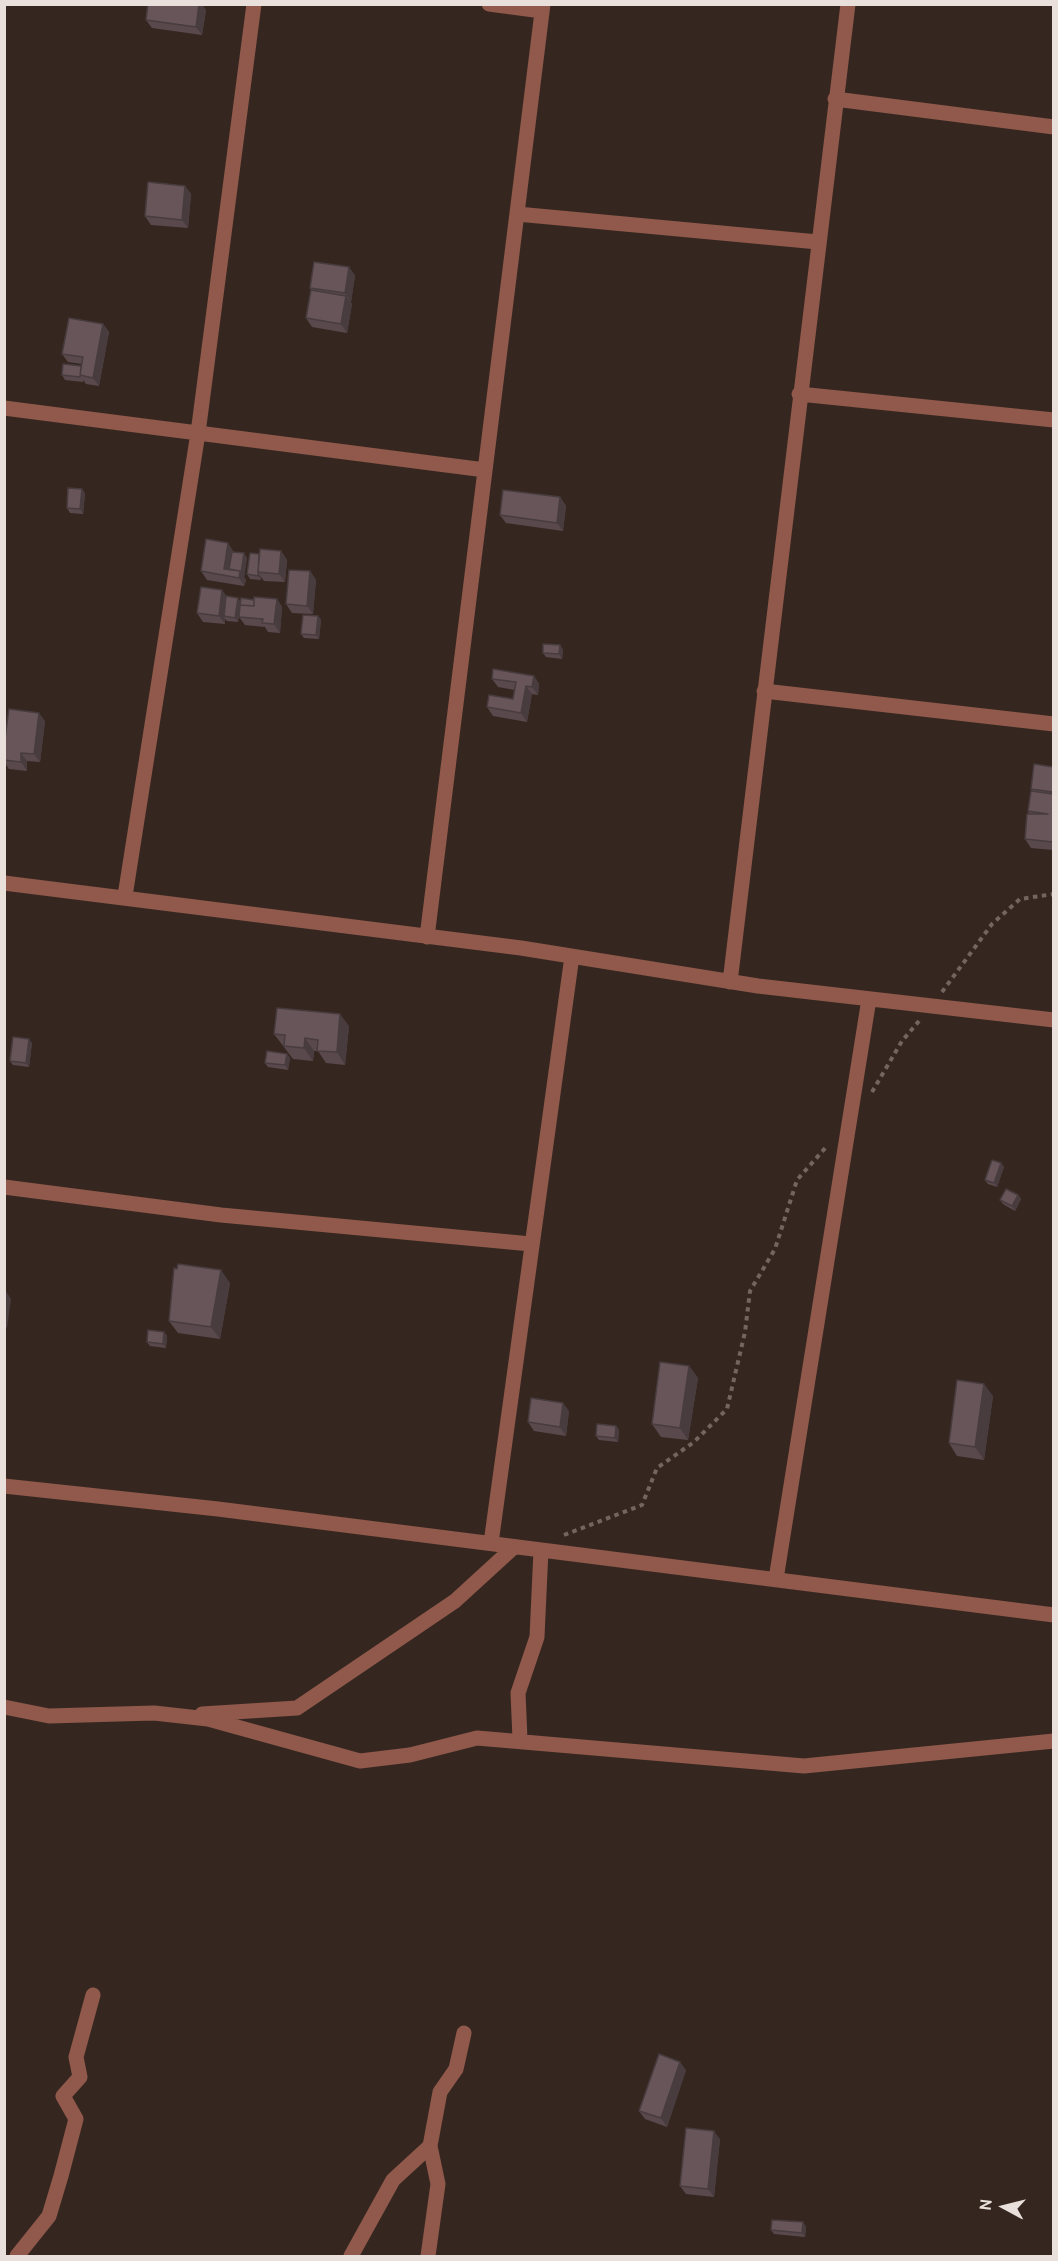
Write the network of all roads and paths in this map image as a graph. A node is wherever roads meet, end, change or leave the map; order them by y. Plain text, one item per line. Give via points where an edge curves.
1 (254, 4) edge
2 (489, 4) edge
3 (848, 4) edge
4 (543, 8) edge
5 (835, 99) junction
6 (1053, 127) edge
7 (517, 214) junction
8 (818, 242) junction
9 (799, 394) junction
10 (4, 408) edge
11 (1053, 420) edge
12 (198, 433) junction
13 (485, 470) junction
14 (764, 691) junction
15 (1053, 724) edge
16 (4, 883) edge
17 (1053, 894) edge
18 (125, 897) junction
19 (427, 937) junction
20 (572, 956) junction
21 (730, 982) junction
22 (868, 999) junction
23 (932, 1006) junction
24 (1053, 1020) edge
25 (871, 1093) dead end
26 (832, 1142) dead end
27 (4, 1186) edge
28 (531, 1244) junction
29 (4, 1486) edge
30 (563, 1536) dead end
31 (491, 1544) junction
32 (514, 1547) junction
33 (541, 1550) junction
34 (776, 1580) junction
35 (1053, 1615) edge
36 (4, 1707) edge
37 (175, 1716) junction
38 (520, 1739) junction
39 (1053, 1741) edge
40 (93, 1995) dead end
41 (464, 2033) dead end
42 (429, 2146) junction
43 (17, 2256) edge
44 (351, 2256) edge
45 (428, 2256) edge

1 - 12 street
2 - 4 street
3 - 5 street
4 - 7 street
5 - 6 street
5 - 8 street
7 - 8 street
7 - 13 street
8 - 9 street
9 - 11 street
9 - 14 street
10 - 12 street
12 - 13 street
12 - 18 street
13 - 19 street
14 - 15 street
14 - 21 street
16 - 18 street
17 - 23 path via 1020,899 992,924
18 - 19 street
19 - 20 street
20 - 21 street
20 - 28 street
21 - 22 street
22 - 23 street
22 - 34 street
23 - 24 street
23 - 25 path via 902,1041
26 - 30 path via 797,1180 775,1249 750,1291 745,1332 727,1408 694,1442 657,1468 642,1505
27 - 28 street via 220,1215
28 - 31 street
29 - 31 street
31 - 32 street
32 - 33 street
32 - 37 street via 455,1601 297,1708
33 - 34 street
33 - 38 street via 537,1636 518,1693
34 - 35 street
36 - 37 street via 49,1716
37 - 38 street via 208,1719 360,1761 410,1755 477,1738
38 - 39 street via 662,1756 804,1766
40 - 43 street via 76,2058 80,2077 63,2096 76,2119 58,2186 49,2216
41 - 42 street via 456,2069 440,2092
42 - 44 street via 393,2180
42 - 45 street via 438,2184

